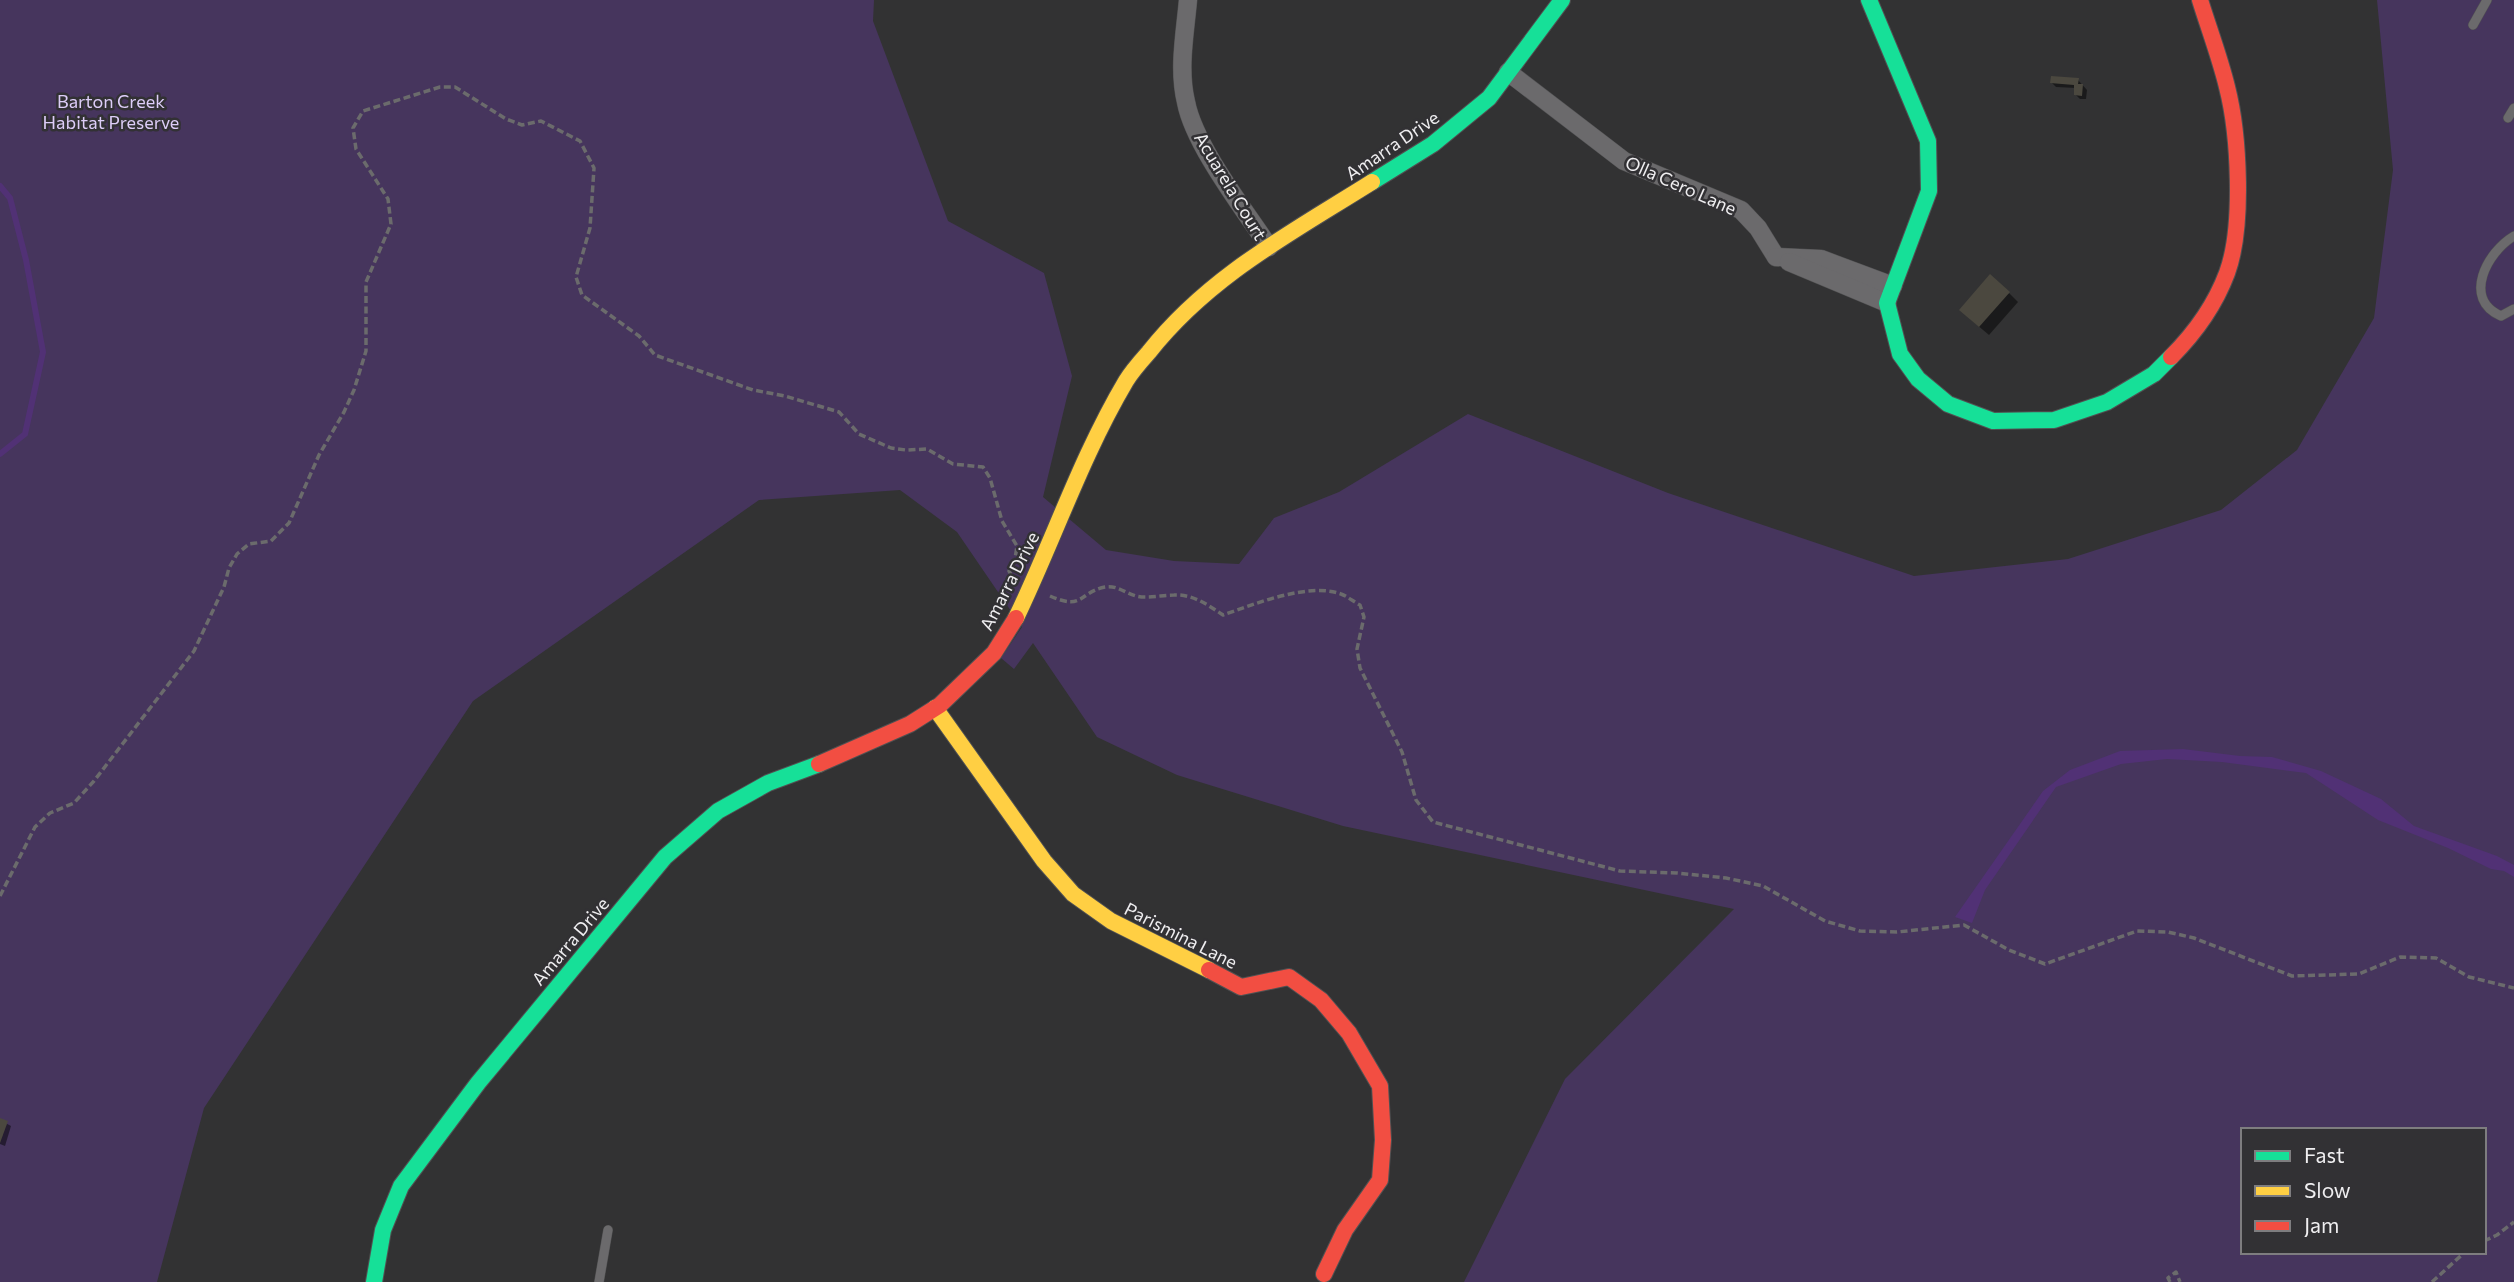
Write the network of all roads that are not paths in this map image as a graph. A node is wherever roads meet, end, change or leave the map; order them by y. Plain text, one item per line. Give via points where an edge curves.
1 (1188, 0) edge
2 (1562, 0) edge
3 (1869, 0) edge
4 (2200, 0) edge
5 (2487, 0) edge
6 (2473, 24) dead end
7 (1508, 72) junction
8 (2514, 108) edge
9 (2508, 118) dead end
10 (2514, 236) edge
11 (1269, 247) junction
12 (1776, 257) junction
13 (1893, 286) junction
14 (1887, 303) junction
15 (2514, 309) edge
16 (935, 708) junction
17 (608, 1230) dead end
18 (1324, 1274) dead end
19 (374, 1282) edge
20 (599, 1282) edge

1 - 11 street, Acuarela Court via 1182,64 1186,103 1200,140
2 - 7 street, Amarra Drive
3 - 13 street via 1928,141 1929,191
4 - 14 street via 2235,129 2238,191 2234,237 2228,271 2211,308 2154,374 2107,402 2054,420 1993,421 1948,404 1918,379 1900,354
5 - 6 lane
7 - 11 street, Amarra Drive via 1489,98 1433,144
7 - 12 street, Olla Cero Lane via 1624,162 1741,210
8 - 9 lane
10 - 15 lane via 2493,253 2480,289 2483,303 2492,312 2501,316
11 - 16 street, Amarra Drive via 1209,289 1172,323 1127,379 1080,467 1016,617 994,653
12 - 13 street via 1821,259
12 - 14 street
13 - 14 street
16 - 18 street, Parismina Lane via 1044,861 1073,894 1111,921 1241,987 1289,977 1321,1000 1349,1033 1380,1087 1380,1180 1345,1230
16 - 19 street, Amarra Drive via 898,729 768,783 719,811 665,857 478,1083 401,1186 383,1230
17 - 20 lane

